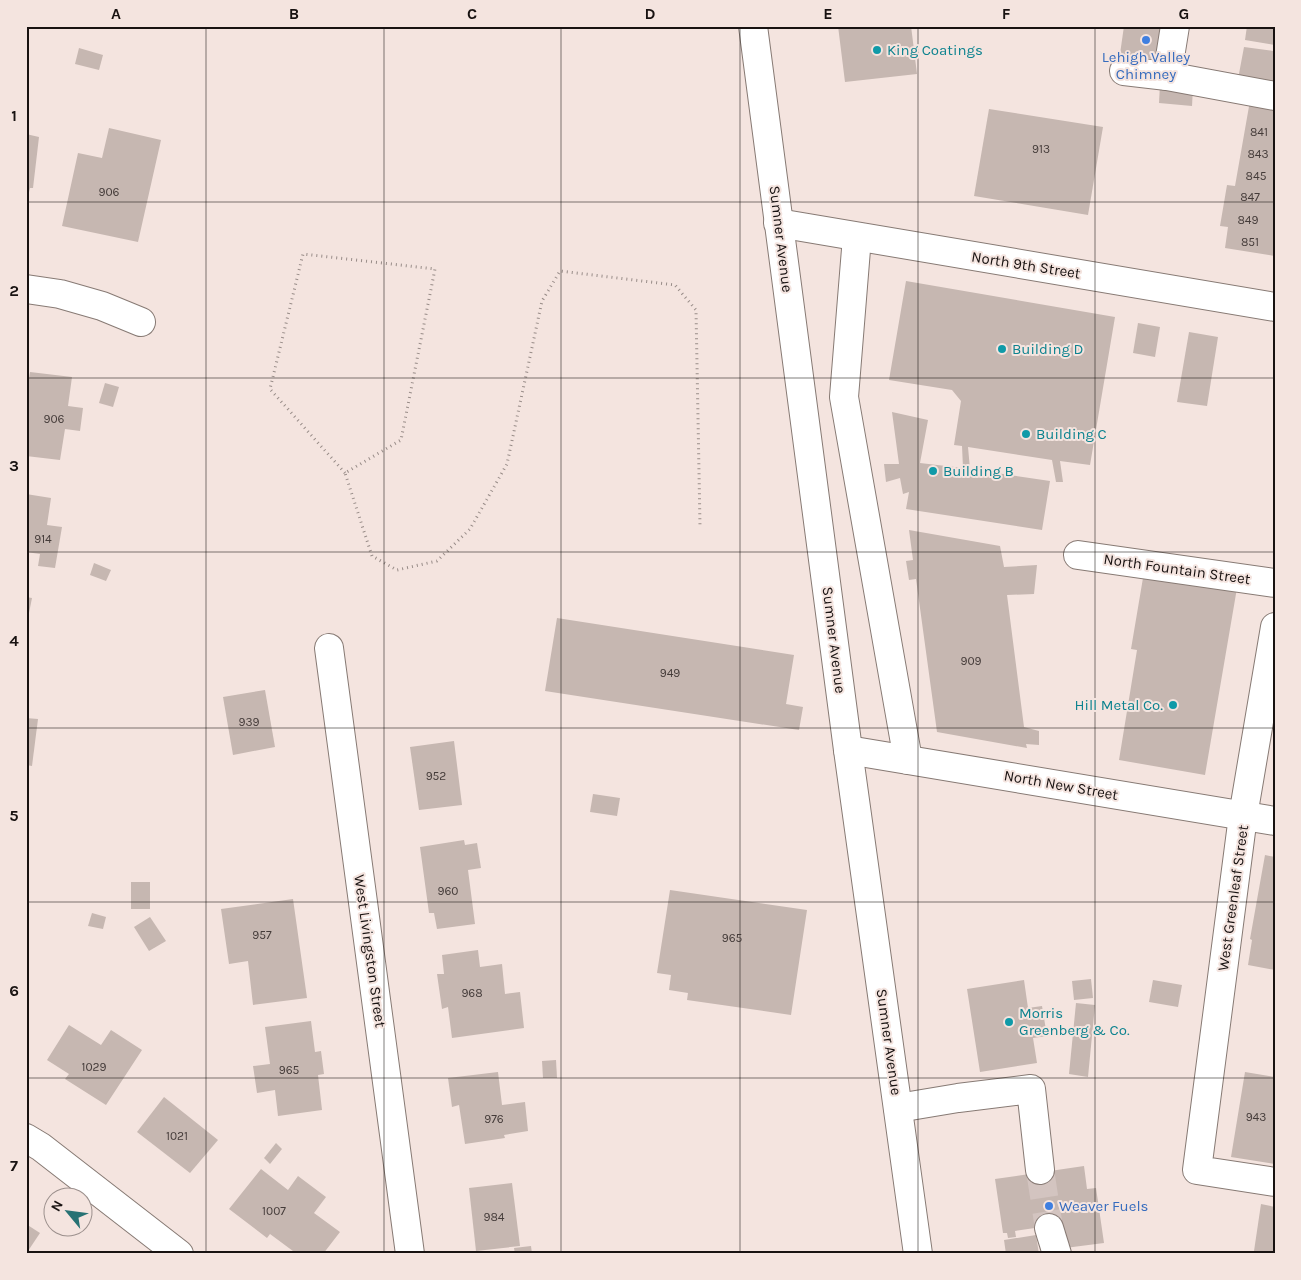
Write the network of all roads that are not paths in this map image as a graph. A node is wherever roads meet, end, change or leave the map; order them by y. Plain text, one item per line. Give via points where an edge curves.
1 (753, 26) edge
2 (1175, 26) edge
3 (1124, 71) dead end
4 (1167, 76) junction
5 (1275, 96) edge
6 (778, 223) junction
7 (857, 237) junction
8 (26, 289) edge
9 (1275, 307) edge
10 (141, 322) dead end
11 (1078, 555) dead end
12 (1275, 583) edge
13 (1275, 627) edge
14 (329, 648) dead end
15 (848, 750) junction
16 (908, 760) junction
17 (1243, 816) junction
18 (1275, 821) edge
19 (898, 1108) junction
20 (26, 1138) edge
21 (1040, 1170) tunnel mouth
22 (1275, 1182) edge
23 (1050, 1228) tunnel mouth
24 (179, 1254) edge
25 (410, 1254) edge
26 (918, 1254) edge
27 (1057, 1254) edge

1 - 6 street, Sumner Avenue
2 - 4 street
3 - 4 street
4 - 5 street
6 - 7 street, North 9th Street
6 - 15 street, Sumner Avenue
7 - 9 street, North 9th Street
7 - 16 street via 844,398
8 - 10 street via 60,294 102,306
11 - 12 street, North Fountain Street
13 - 17 street, West Greenleaf Street
14 - 25 street, West Livingston Street
15 - 16 street, North New Street
15 - 19 street, Sumner Avenue
16 - 17 street, North New Street
17 - 18 street, North New Street
17 - 22 street, West Greenleaf Street via 1197,1170
19 - 21 street via 1031,1088
19 - 26 street, Sumner Avenue
20 - 24 street
23 - 27 street

